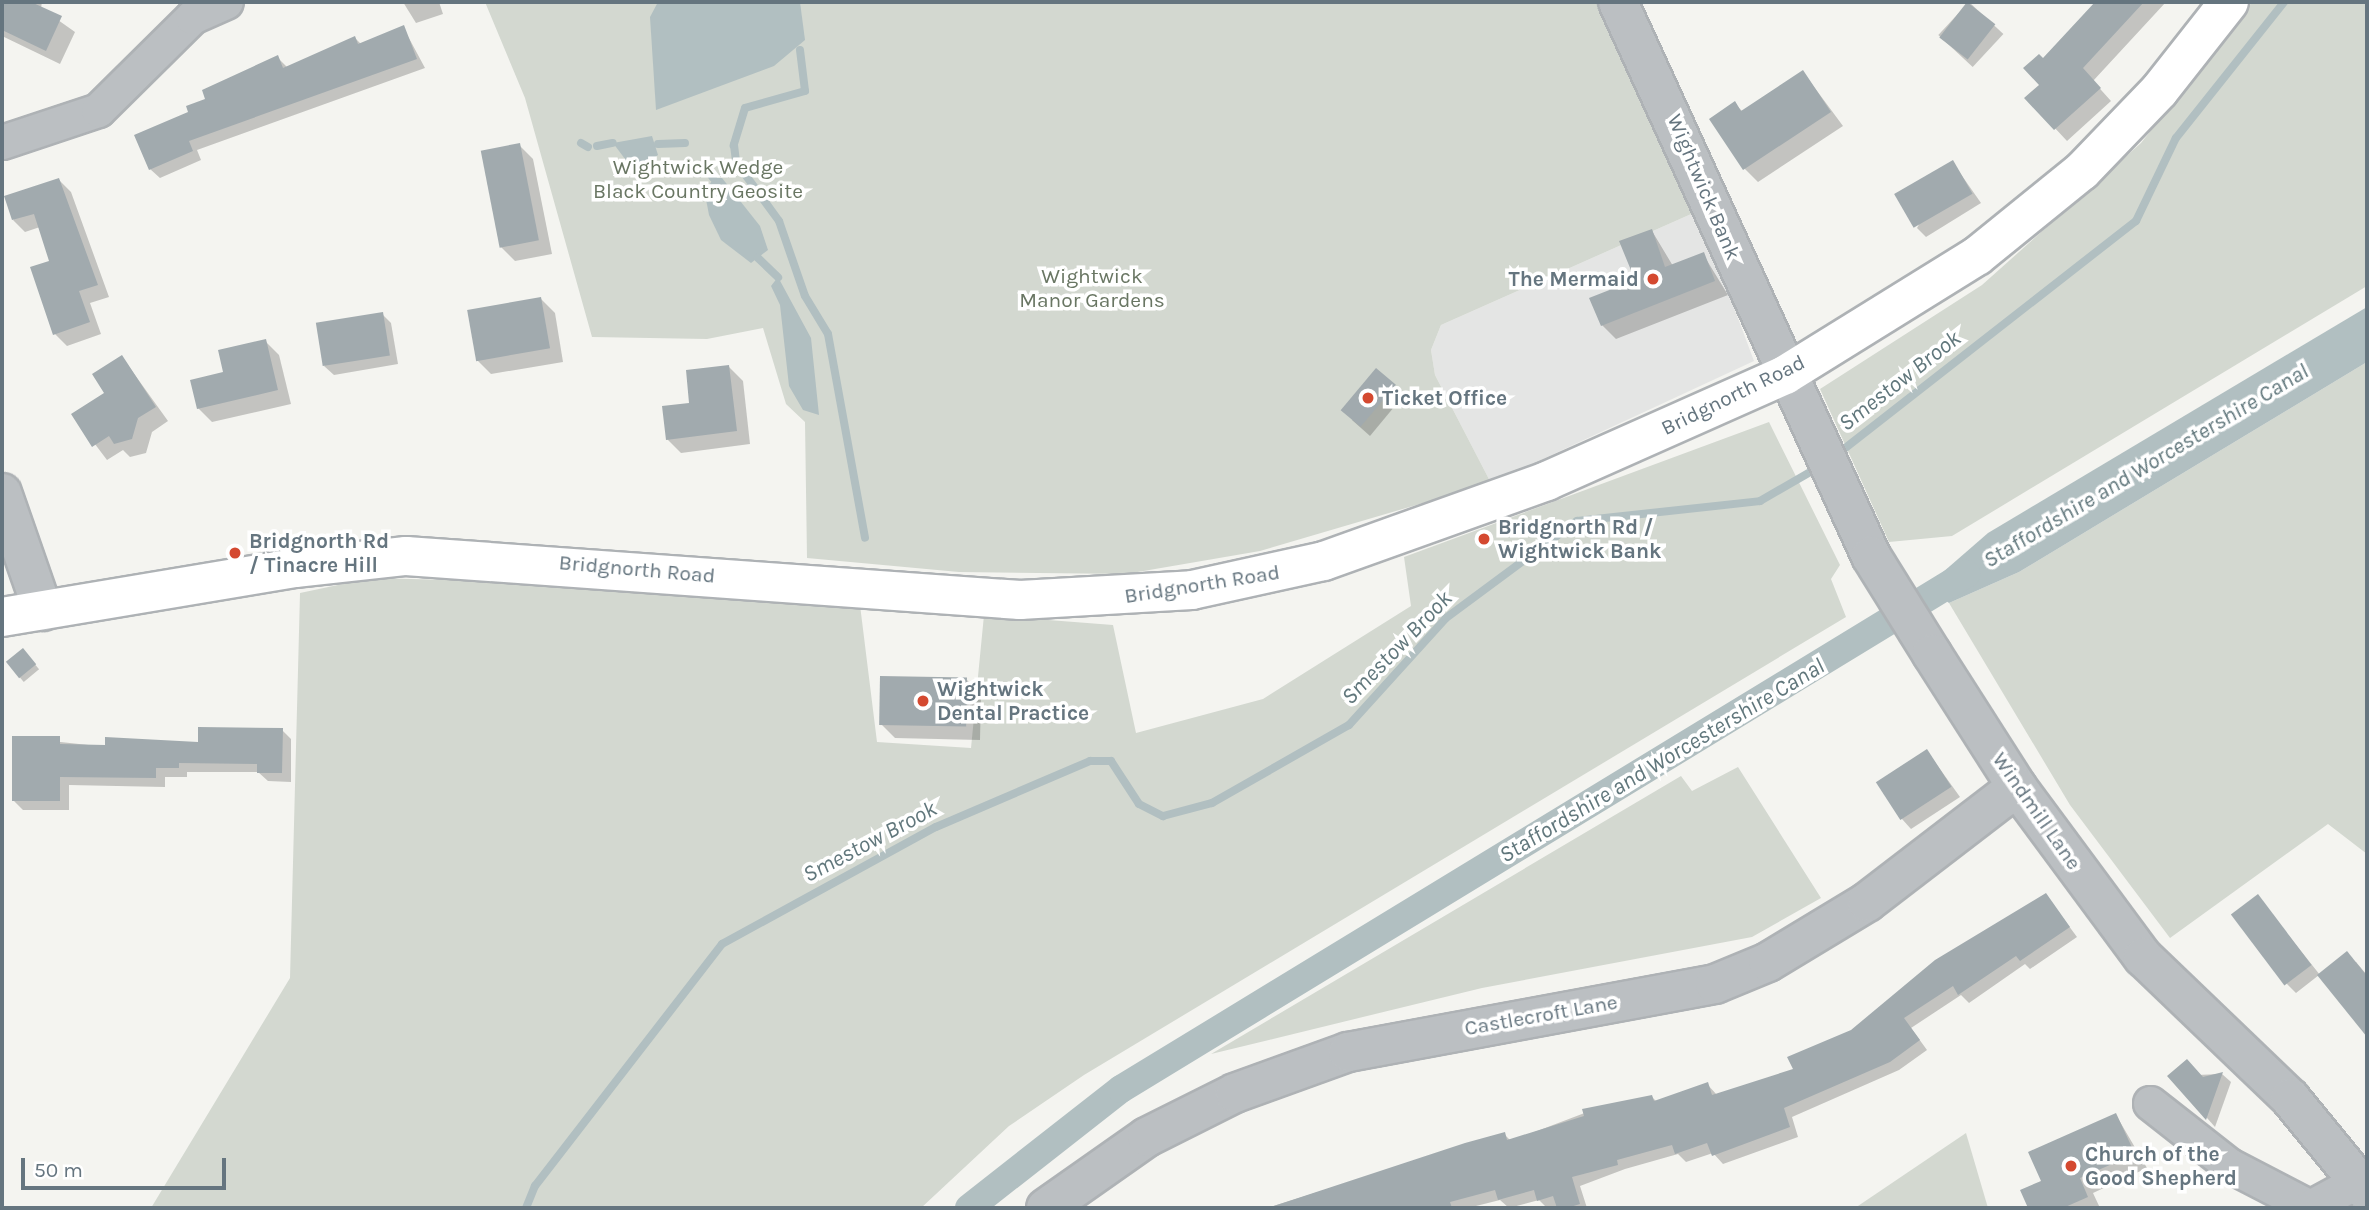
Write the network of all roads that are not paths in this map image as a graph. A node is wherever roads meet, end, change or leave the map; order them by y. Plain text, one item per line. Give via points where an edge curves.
1 (226, 2) edge
2 (1618, 2) edge
3 (2229, 2) edge
4 (2, 142) edge
5 (1785, 374) junction
6 (2, 493) edge
7 (43, 611) junction
8 (2, 617) edge
9 (2017, 787) junction
10 (2150, 1103) dead end
11 (2363, 1186) edge
12 (1046, 1208) edge
13 (2309, 1208) edge

1 - 4 street via 192,17 98,110
2 - 5 street, Wightwick Bank
3 - 5 highway, Bridgnorth Road via 2159,91 2044,207 1978,256
5 - 7 highway, Bridgnorth Road via 1546,481 1324,561 1192,590 1020,600 406,556 331,562
5 - 9 street, Windmill Lane via 1871,556
6 - 7 street
7 - 8 highway, Bridgnorth Road
9 - 11 street, Windmill Lane via 2143,957 2290,1098
9 - 12 street, Castlecroft Lane via 1857,909 1768,962 1716,984 1348,1052 1235,1093 1147,1138
10 - 13 street via 2229,1165
11 - 13 street

